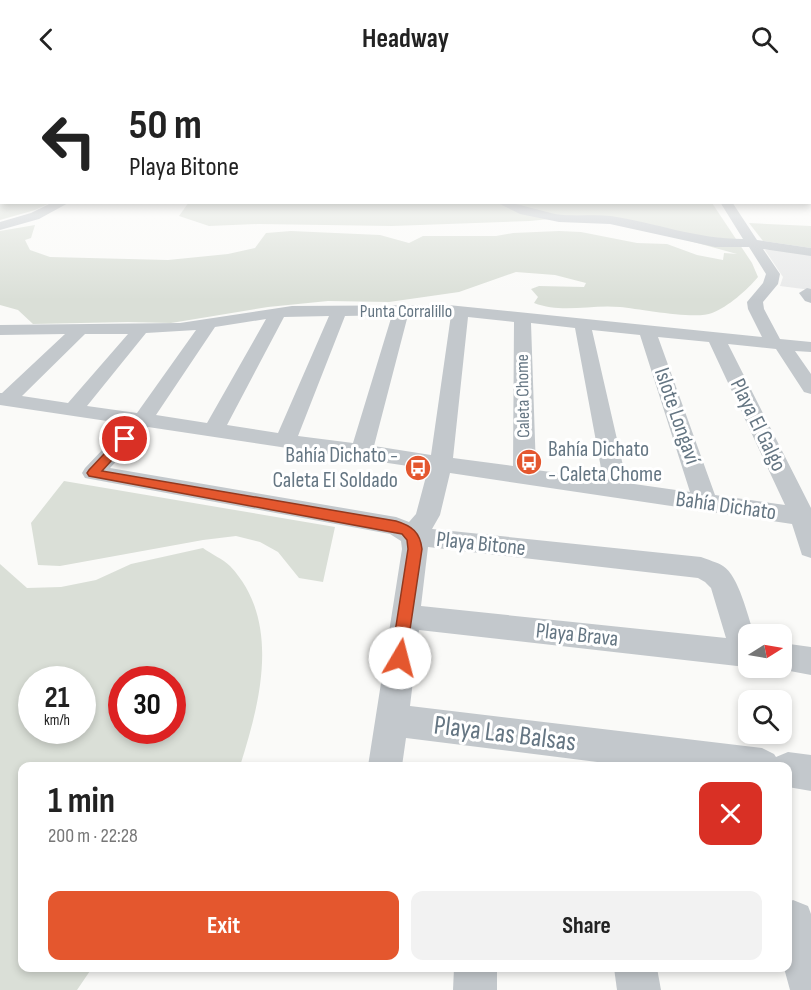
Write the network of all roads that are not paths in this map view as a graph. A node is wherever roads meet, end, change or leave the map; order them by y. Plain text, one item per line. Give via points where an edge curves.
1 (37, 215) edge
2 (539, 215) edge
3 (734, 215) edge
4 (0, 226) edge
5 (752, 243) junction
6 (811, 252) edge
7 (339, 311) junction
8 (401, 311) junction
9 (460, 311) junction
10 (278, 312) junction
11 (522, 316) junction
12 (582, 322) junction
13 (209, 324) junction
14 (141, 329) junction
15 (647, 329) junction
16 (80, 330) junction
17 (4, 334) edge
18 (715, 336) junction
19 (778, 343) junction
20 (811, 347) edge
21 (811, 388) edge
22 (4, 400) edge
23 (72, 411) junction
24 (141, 422) junction
25 (213, 431) junction
26 (285, 442) junction
27 (361, 452) junction
28 (441, 463) junction
29 (525, 476) junction
30 (617, 490) junction
31 (706, 504) junction
32 (807, 517) edge
33 (411, 534) junction
34 (811, 548) edge
35 (405, 616) junction
36 (738, 628) edge
37 (738, 653) edge
38 (792, 658) edge
39 (811, 661) edge
40 (391, 720) junction
41 (386, 762) edge
42 (730, 762) edge
43 (792, 771) edge
44 (811, 773) edge
45 (797, 922) edge
46 (476, 972) edge
47 (637, 972) edge
48 (811, 988) edge
49 (475, 990) edge
50 (639, 990) edge

1 - 4 street
2 - 5 street via 610,220 715,243
3 - 5 street
5 - 6 street
5 - 19 street via 773,274 755,302 756,309
7 - 8 street, Punta Corralillo
7 - 10 street, Punta Corralillo
7 - 26 street
8 - 9 street, Punta Corralillo
8 - 27 street
9 - 11 street, Punta Corralillo
9 - 28 street
10 - 13 street, Punta Corralillo
10 - 25 street
11 - 12 street, Punta Corralillo
11 - 29 street, Caleta Chome
12 - 15 street, Punta Corralillo
12 - 30 street
13 - 14 street, Punta Corralillo
13 - 24 street
14 - 16 street, Punta Corralillo
14 - 23 street
15 - 18 street, Punta Corralillo
15 - 31 street, Islote Longaví
16 - 17 street, Punta Corralillo
16 - 22 street
18 - 19 street, Punta Corralillo
18 - 32 street, Playa El Galgo
19 - 20 street, Punta Corralillo
19 - 21 street
22 - 23 street, Bahía Dichato
23 - 24 street, Bahía Dichato
24 - 25 street, Bahía Dichato
24 - 33 street, Playa Bitone via 93,473 396,526
25 - 26 street, Bahía Dichato
26 - 27 street, Bahía Dichato
27 - 28 street, Bahía Dichato
28 - 29 street, Bahía Dichato
28 - 33 street via 428,515
29 - 30 street, Bahía Dichato
30 - 31 street, Bahía Dichato
31 - 32 street, Bahía Dichato
32 - 34 street, Playa El Galgo
33 - 35 street via 415,549
33 - 36 street, Playa Bitone via 709,570 723,584
35 - 37 street, Playa Brava
35 - 40 street
38 - 39 street
40 - 41 street
40 - 42 street, Playa Las Balsas
43 - 44 street
45 - 48 street
46 - 49 street
47 - 50 street

